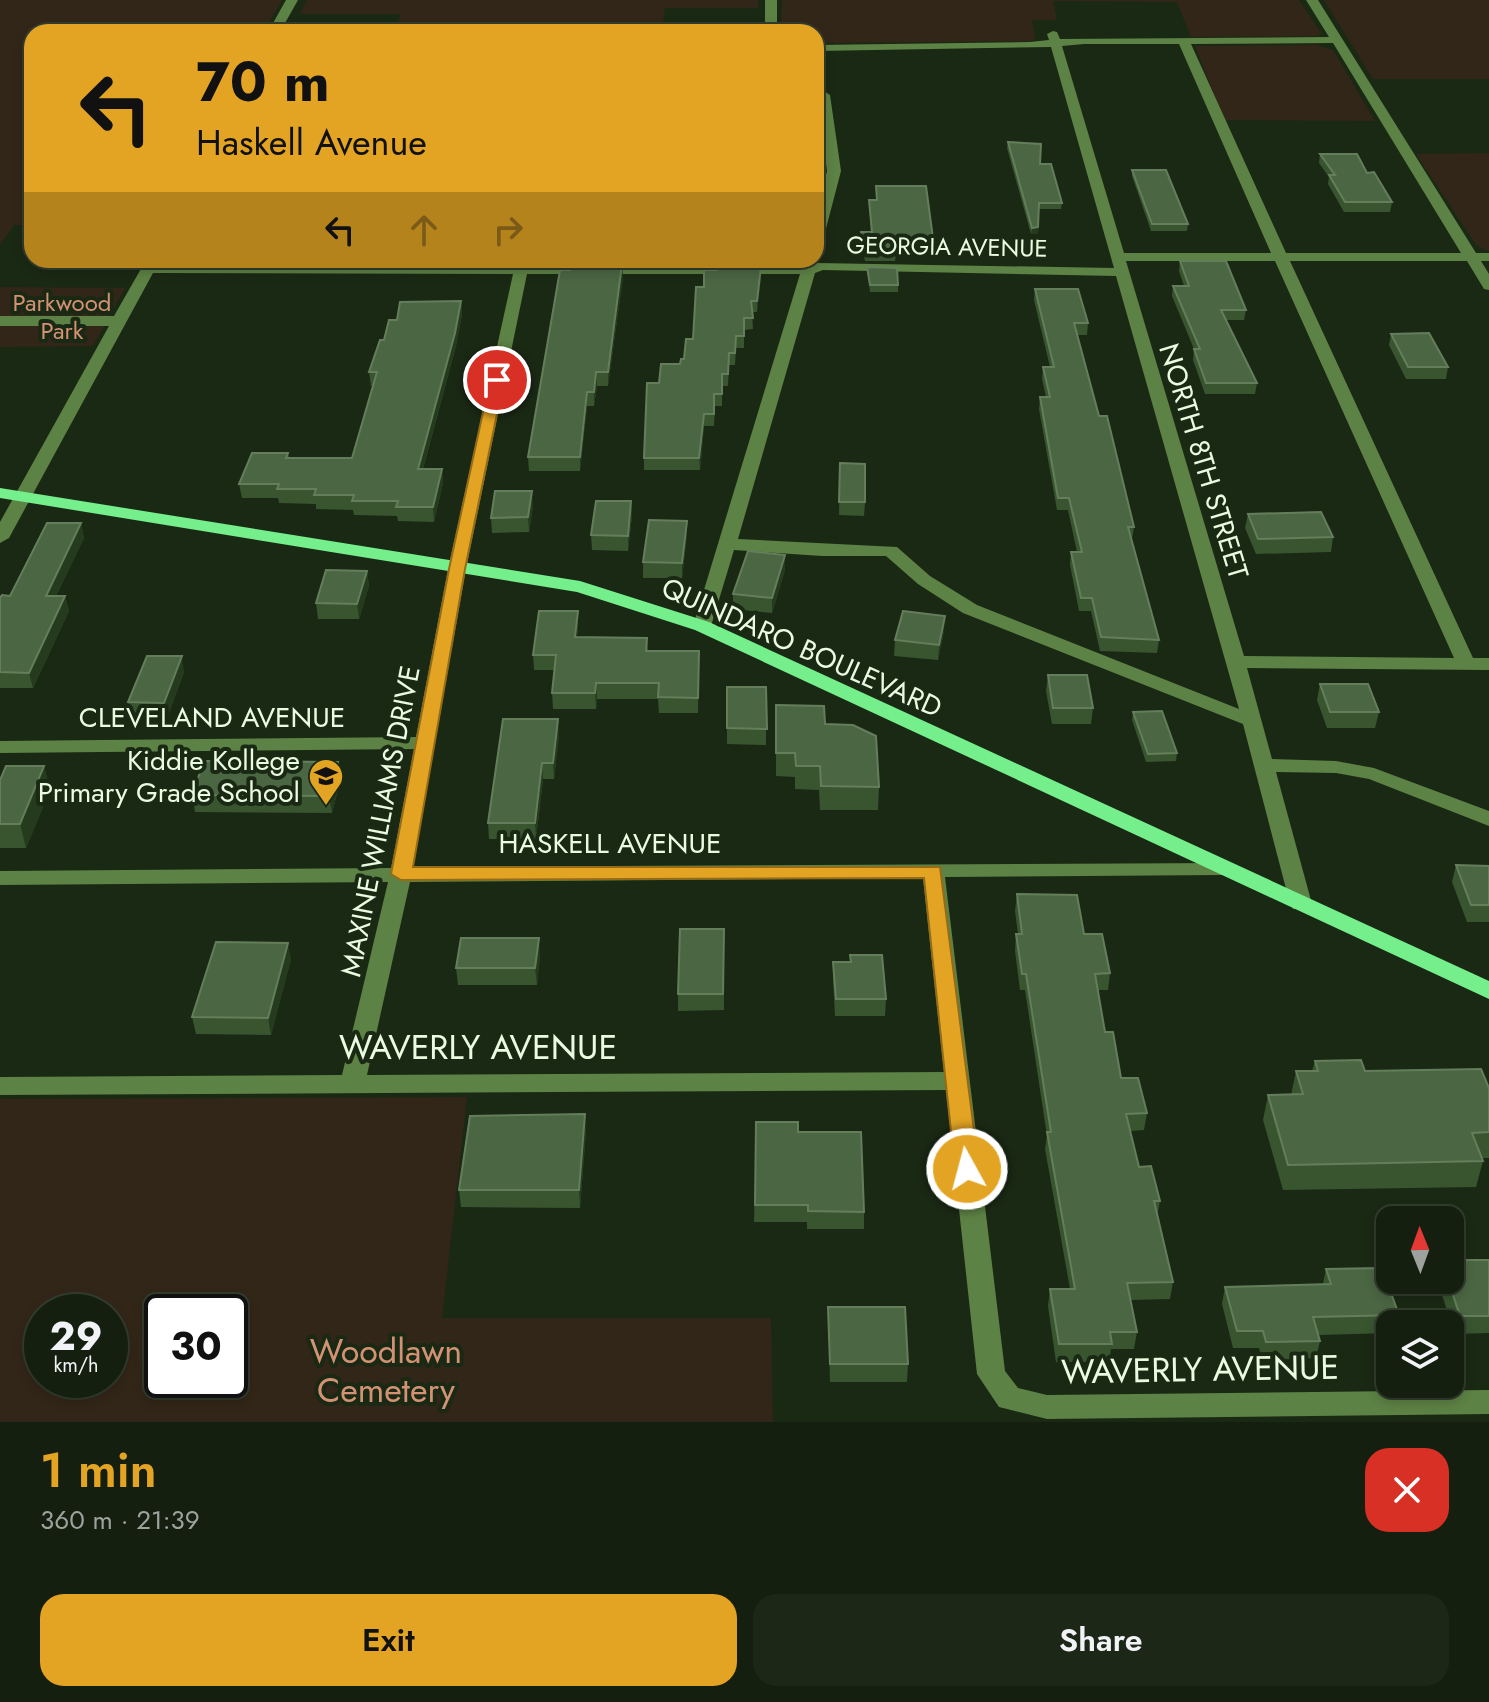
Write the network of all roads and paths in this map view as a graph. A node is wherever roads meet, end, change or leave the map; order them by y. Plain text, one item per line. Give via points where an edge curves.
1 (292, 0) edge
2 (771, 0) edge
3 (1312, 0) edge
4 (278, 24) edge
5 (771, 24) edge
6 (1054, 38) junction
7 (1183, 40) junction
8 (1334, 40) junction
9 (824, 48) edge
10 (824, 95) edge
11 (824, 209) edge
12 (1278, 257) junction
13 (1471, 257) junction
14 (1489, 257) edge
15 (1118, 265) junction
16 (824, 266) edge
17 (148, 268) edge
18 (521, 268) edge
19 (809, 268) edge
20 (1489, 286) edge
21 (0, 321) edge
22 (120, 321) junction
23 (0, 493) edge
24 (23, 497) junction
25 (0, 538) edge
26 (728, 544) junction
27 (457, 569) junction
28 (702, 626) junction
29 (1236, 662) junction
30 (1466, 664) junction
31 (1489, 664) edge
32 (1252, 721) junction
33 (425, 743) junction
34 (0, 747) edge
35 (1264, 765) junction
36 (1489, 819) edge
37 (1221, 868) junction
38 (933, 872) junction
39 (401, 874) junction
40 (0, 878) edge
41 (1301, 904) junction
42 (1489, 991) edge
43 (956, 1081) junction
44 (353, 1083) junction
45 (0, 1086) edge
46 (1489, 1402) edge

1 - 4 street
2 - 5 street
3 - 8 street
6 - 7 street
6 - 9 street
6 - 15 street, NORTH 8TH STREET
7 - 8 street
7 - 12 street
8 - 13 street
10 - 11 street via 834,171
12 - 13 street, GEORGIA AVENUE
12 - 15 street, GEORGIA AVENUE
12 - 30 street via 1389,487
13 - 14 street, GEORGIA AVENUE
13 - 20 street
15 - 16 street, GEORGIA AVENUE
15 - 29 street, NORTH 8TH STREET
17 - 22 street
18 - 27 street, MAXINE WILLIAMS DRIVE
19 - 26 street
21 - 22 street
22 - 24 street
23 - 24 main road, QUINDARO BOULEVARD
24 - 25 street
24 - 27 main road, QUINDARO BOULEVARD
26 - 28 street
26 - 32 street via 891,551 970,609
27 - 28 main road, QUINDARO BOULEVARD via 580,587
27 - 33 street, MAXINE WILLIAMS DRIVE
28 - 37 main road, QUINDARO BOULEVARD
29 - 30 street
29 - 32 street, NORTH 8TH STREET
30 - 31 street
32 - 35 street, NORTH 8TH STREET
33 - 34 street, CLEVELAND AVENUE
33 - 39 street, MAXINE WILLIAMS DRIVE
35 - 36 street via 1374,774
35 - 41 street, NORTH 8TH STREET
37 - 38 street, HASKELL AVENUE
37 - 41 main road, QUINDARO BOULEVARD
38 - 39 street, HASKELL AVENUE
38 - 43 street
39 - 40 street, HASKELL AVENUE
39 - 44 street, MAXINE WILLIAMS DRIVE
41 - 42 main road, QUINDARO BOULEVARD
43 - 44 street, WAVERLY AVENUE
43 - 46 street, WAVERLY AVENUE via 991,1374 1009,1398 1047,1407
44 - 45 street, WAVERLY AVENUE

